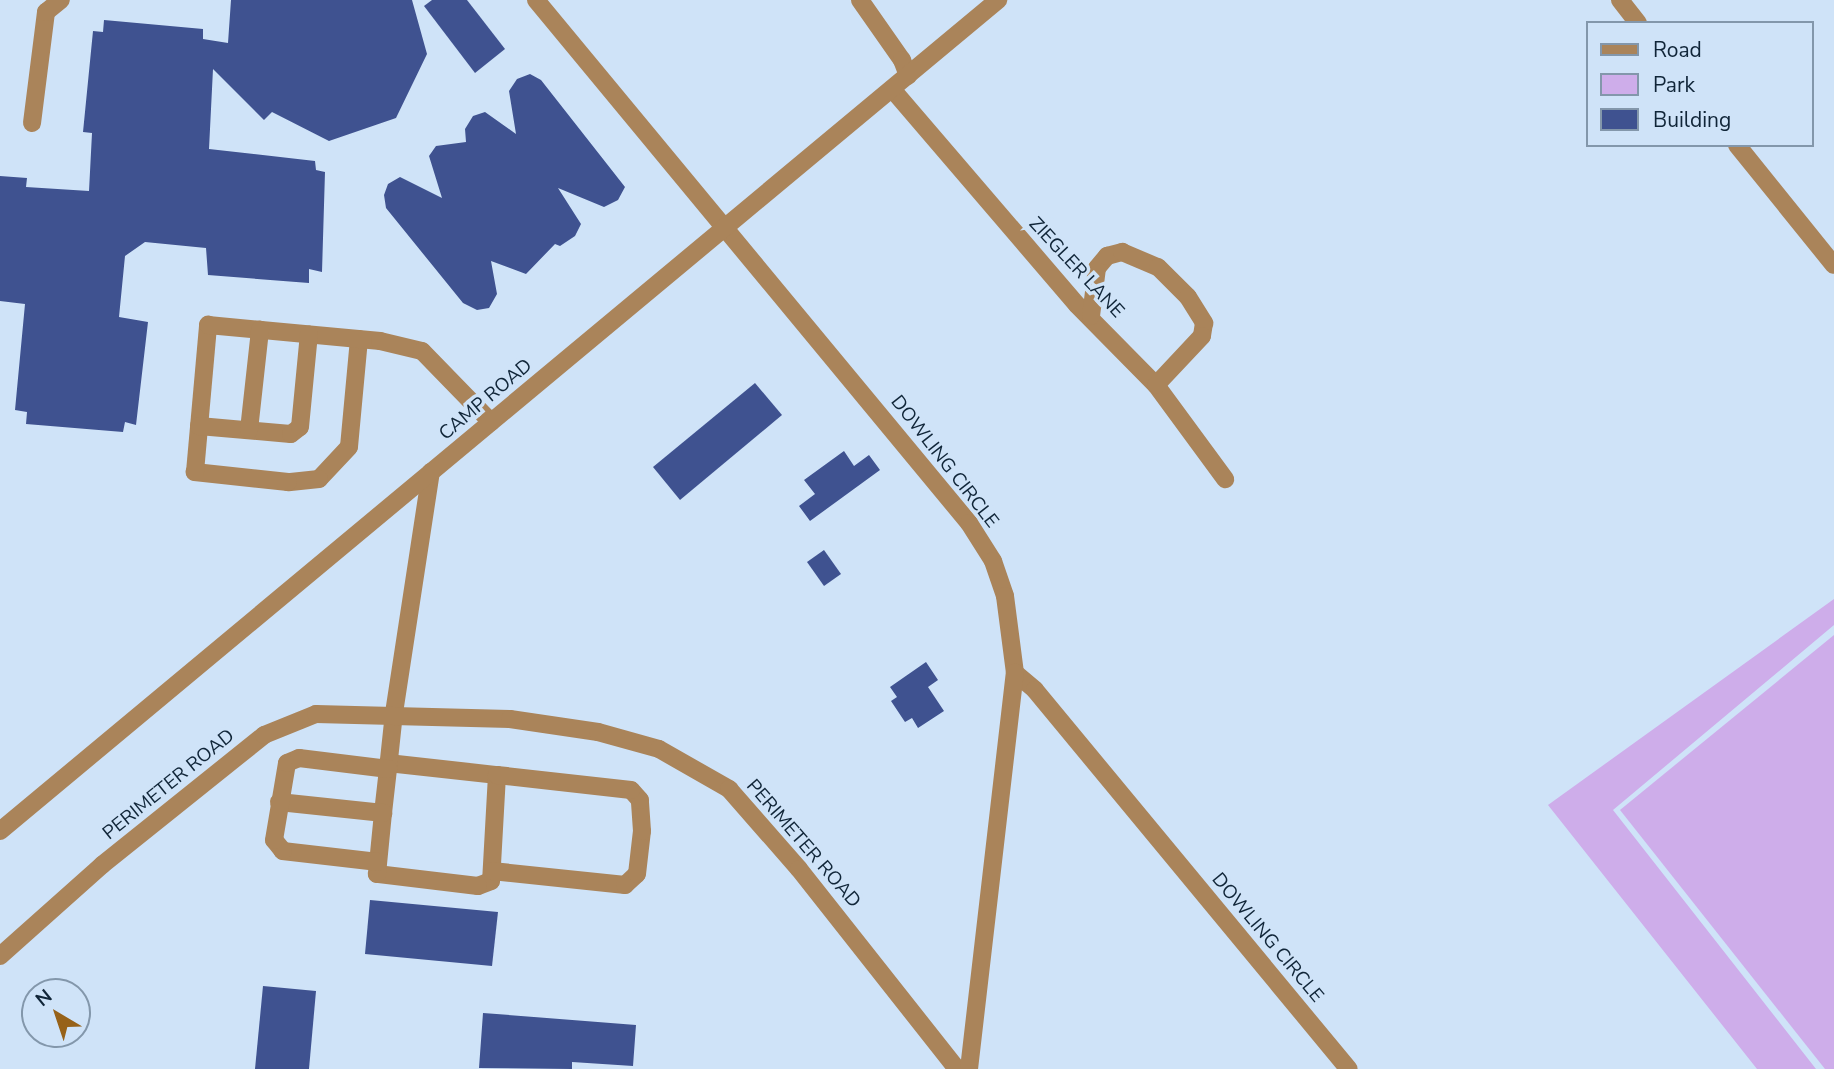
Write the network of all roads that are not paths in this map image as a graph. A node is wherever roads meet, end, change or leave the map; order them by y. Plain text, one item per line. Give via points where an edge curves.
1 (61, 0) edge
2 (536, 0) edge
3 (860, 0) edge
4 (998, 0) edge
5 (1620, 0) edge
6 (1637, 21) edge
7 (908, 76) junction
8 (892, 89) junction
9 (32, 123) dead end
10 (1739, 147) edge
11 (725, 228) junction
12 (1834, 265) edge
13 (1091, 316) junction
14 (260, 330) junction
15 (309, 334) junction
16 (359, 339) junction
17 (1156, 384) junction
18 (491, 422) junction
19 (199, 426) junction
20 (249, 430) junction
21 (431, 472) junction
22 (1225, 479) dead end
23 (1015, 673) junction
24 (394, 713) junction
25 (388, 766) junction
26 (497, 775) junction
27 (279, 802) junction
28 (383, 813) junction
29 (0, 831) edge
30 (378, 862) junction
31 (492, 871) junction
32 (0, 956) edge
33 (957, 1069) edge
34 (969, 1069) edge
35 (1349, 1069) edge

1 - 9 street via 46,12
2 - 11 street, DOWLING CIRCLE
3 - 7 street
4 - 7 street, CAMP ROAD
5 - 6 street
7 - 8 street, CAMP ROAD
8 - 11 street, CAMP ROAD
8 - 13 street, ZIEGLER LANE
10 - 12 street
11 - 18 street, CAMP ROAD
11 - 23 street, DOWLING CIRCLE via 970,523 993,561 1005,596
13 - 17 street, ZIEGLER LANE
13 - 17 street via 1097,268 1107,256 1122,251 1158,267 1188,297 1203,323 1202,336
14 - 15 street
14 - 19 street via 208,325
14 - 20 street
15 - 16 street
15 - 20 street via 300,427 291,434
16 - 18 street via 422,351
16 - 19 street via 349,447 319,479 288,482 195,472
17 - 22 street, ZIEGLER LANE
18 - 21 street, CAMP ROAD
19 - 20 street
21 - 24 street
21 - 29 street, CAMP ROAD
23 - 34 street
23 - 35 street, DOWLING CIRCLE via 1035,690
24 - 25 street
24 - 32 street, PERIMETER ROAD via 316,714 264,735 102,865
24 - 33 street, PERIMETER ROAD via 510,719 598,732 659,749 729,789 807,879
25 - 26 street
25 - 27 street via 292,760 283,768
25 - 28 street
26 - 31 street
26 - 31 street via 631,790 640,800 642,831 637,874 625,885
27 - 28 street
27 - 30 street via 274,840 278,849
28 - 30 street
30 - 31 street via 377,874 478,886 491,881

